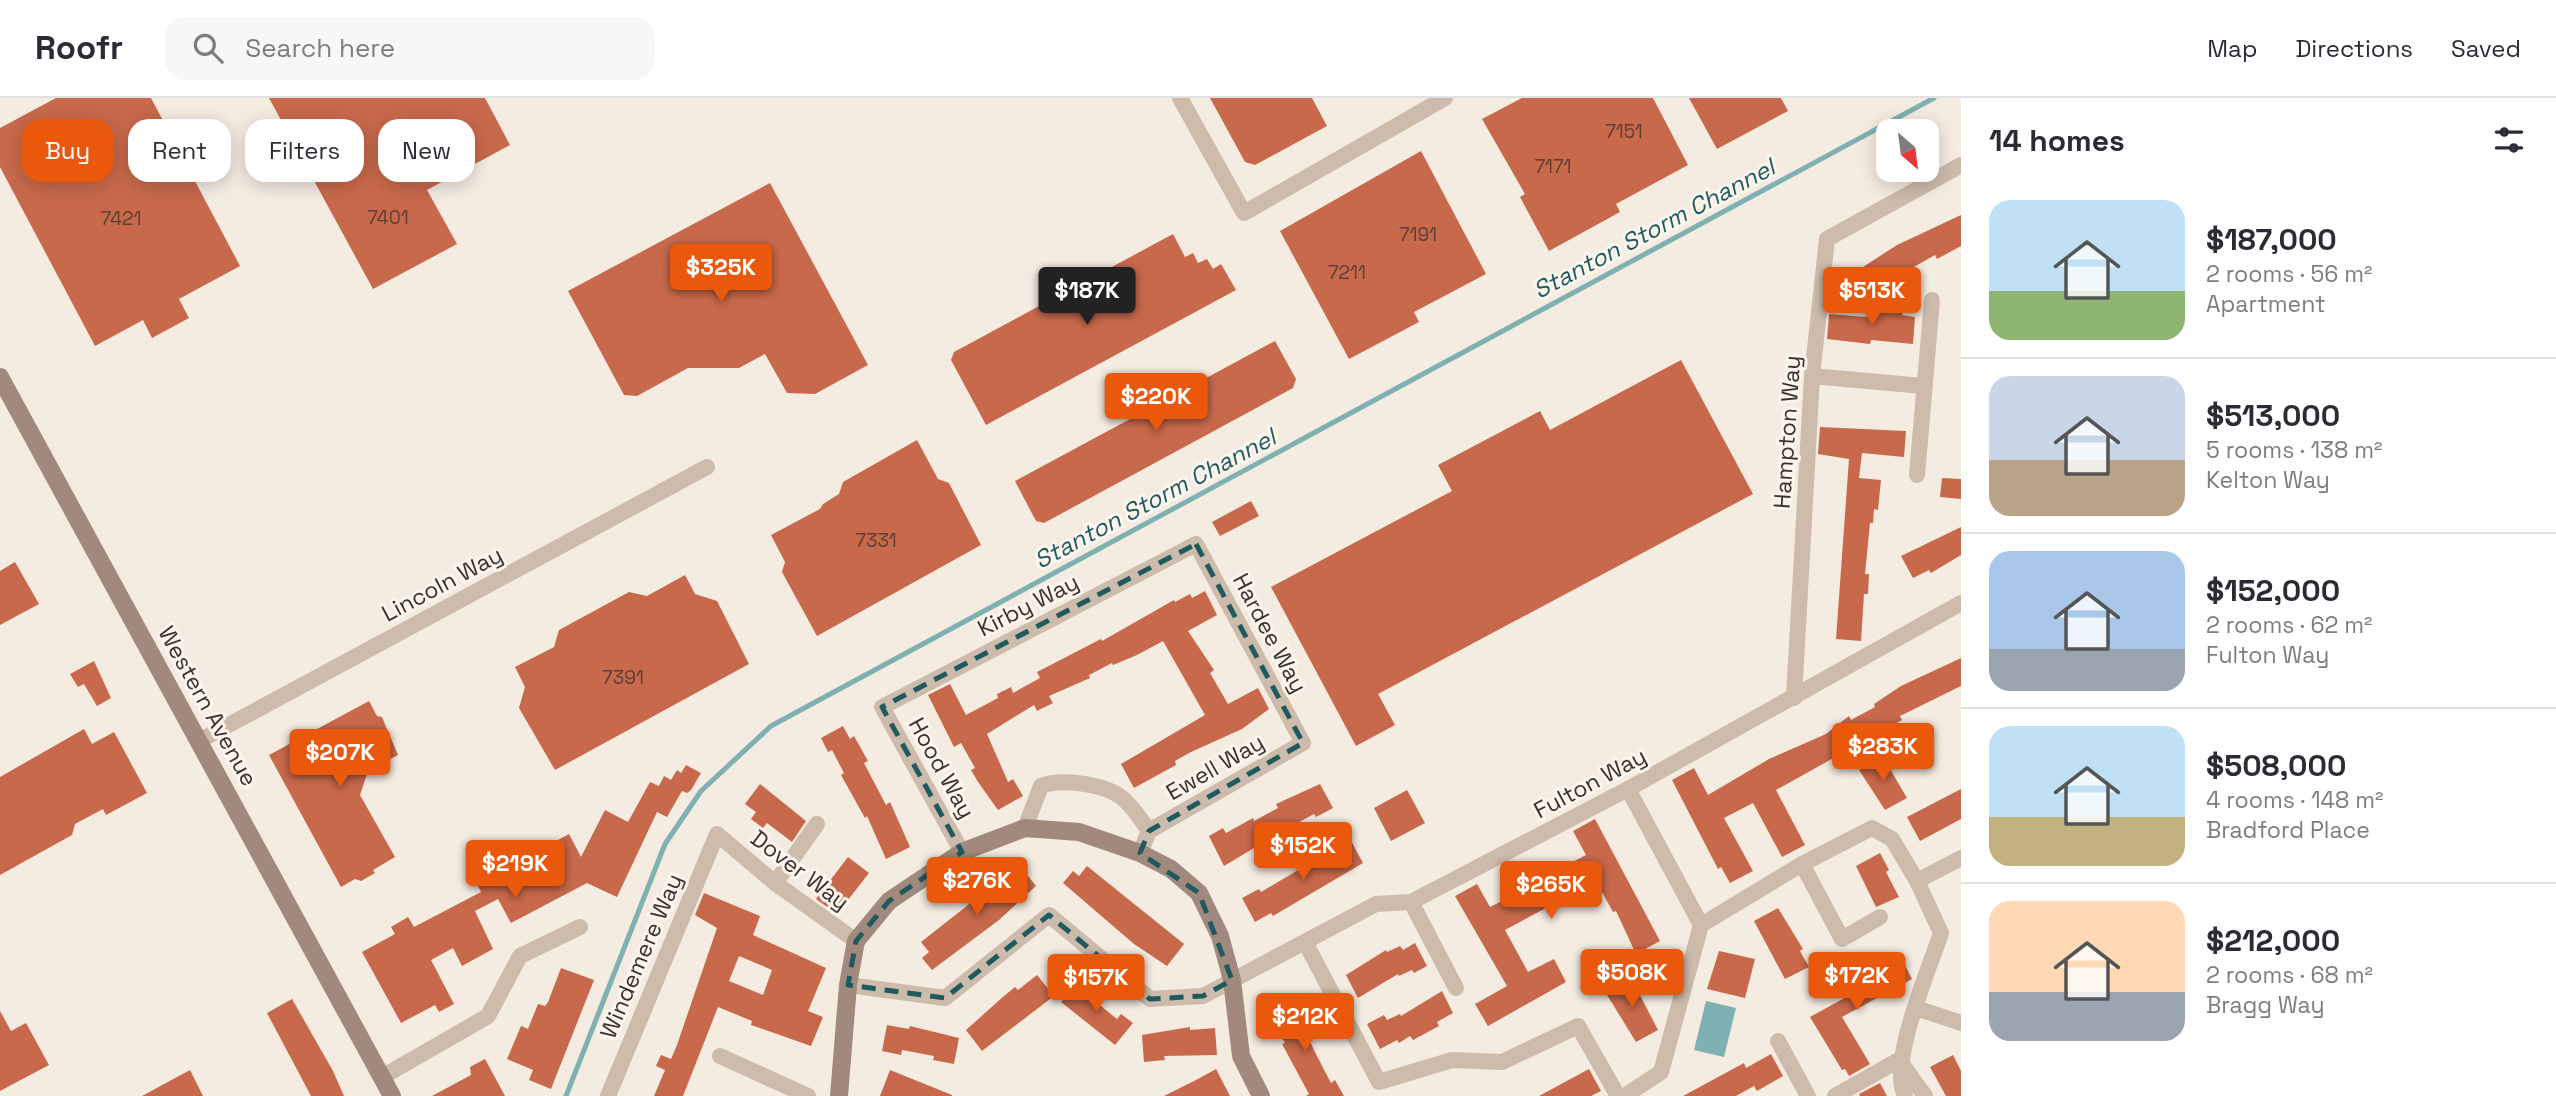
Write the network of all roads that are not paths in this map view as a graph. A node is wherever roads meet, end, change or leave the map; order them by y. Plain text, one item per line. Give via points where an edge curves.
1 (1180, 98) edge
2 (1445, 98) edge
3 (1961, 165) edge
4 (1932, 300) dead end
5 (1812, 376) junction
6 (0, 377) edge
7 (1923, 386) junction
8 (707, 467) dead end
9 (1917, 475) dead end
10 (1196, 544) joint
11 (1961, 603) edge
12 (1794, 698) junction
13 (881, 707) joint
14 (199, 741) junction
15 (1303, 743) joint
16 (1629, 789) junction
17 (817, 824) dead end
18 (1025, 828) junction
19 (1149, 831) junction
20 (717, 834) joint
21 (962, 852) junction
22 (1140, 853) junction
23 (1961, 858) edge
24 (1802, 864) junction
25 (1917, 881) junction
26 (775, 883) junction
27 (1411, 902) junction
28 (1880, 917) dead end
29 (1701, 925) junction
30 (580, 927) dead end
31 (856, 941) junction
32 (1305, 942) junction
33 (1232, 980) junction
34 (848, 985) junction
35 (1455, 988) dead end
36 (1916, 1008) junction
37 (1961, 1023) edge
38 (1778, 1041) dead end
39 (720, 1056) dead end
40 (1899, 1060) junction
41 (382, 1077) junction
42 (392, 1096) edge
43 (608, 1096) edge
44 (808, 1096) edge
45 (839, 1096) edge
46 (1261, 1096) edge
47 (1618, 1096) edge
48 (1625, 1096) edge
49 (1808, 1096) edge
50 (1835, 1096) edge
51 (1905, 1096) edge
52 (1925, 1096) edge

1 - 2 street via 1244,213
3 - 5 street, Hampton Way via 1827,239
4 - 7 street
5 - 7 street
5 - 12 street, Hampton Way
6 - 14 street, Western Avenue
7 - 9 street
8 - 14 street, Lincoln Way
10 - 13 street, Kirby Way
10 - 15 street, Hardee Way
11 - 12 street, Fulton Way
12 - 16 street, Fulton Way
13 - 21 street, Hood Way
14 - 41 street, Western Avenue
15 - 19 street, Ewell Way
16 - 27 street, Fulton Way
16 - 29 street
17 - 26 street
18 - 19 street via 1041,786 1072,784 1106,790 1124,799
18 - 21 street
18 - 22 street via 1079,832
19 - 22 street
20 - 26 street, Dover Way
20 - 43 street, Windemere Way
21 - 31 street via 889,901
22 - 33 street via 1171,869 1199,893 1220,936
23 - 25 street
24 - 25 street via 1872,828 1892,839
24 - 28 street via 1842,939
24 - 29 street
25 - 36 street via 1941,933
26 - 31 street, Dover Way
27 - 32 street, Fulton Way via 1376,904
27 - 35 street
29 - 48 street via 1661,1072
30 - 41 street via 520,956 488,1016
31 - 34 street
32 - 33 street, Fulton Way
32 - 47 street via 1379,1082 1452,1060 1502,1062 1578,1026
33 - 34 street, Fulton Way via 1203,996 1150,999 1049,915 945,998
33 - 46 street via 1241,1056
34 - 45 street
36 - 37 street
36 - 40 street
38 - 49 street
39 - 44 street
40 - 50 street
40 - 51 street
40 - 52 street
41 - 42 street, Western Avenue

